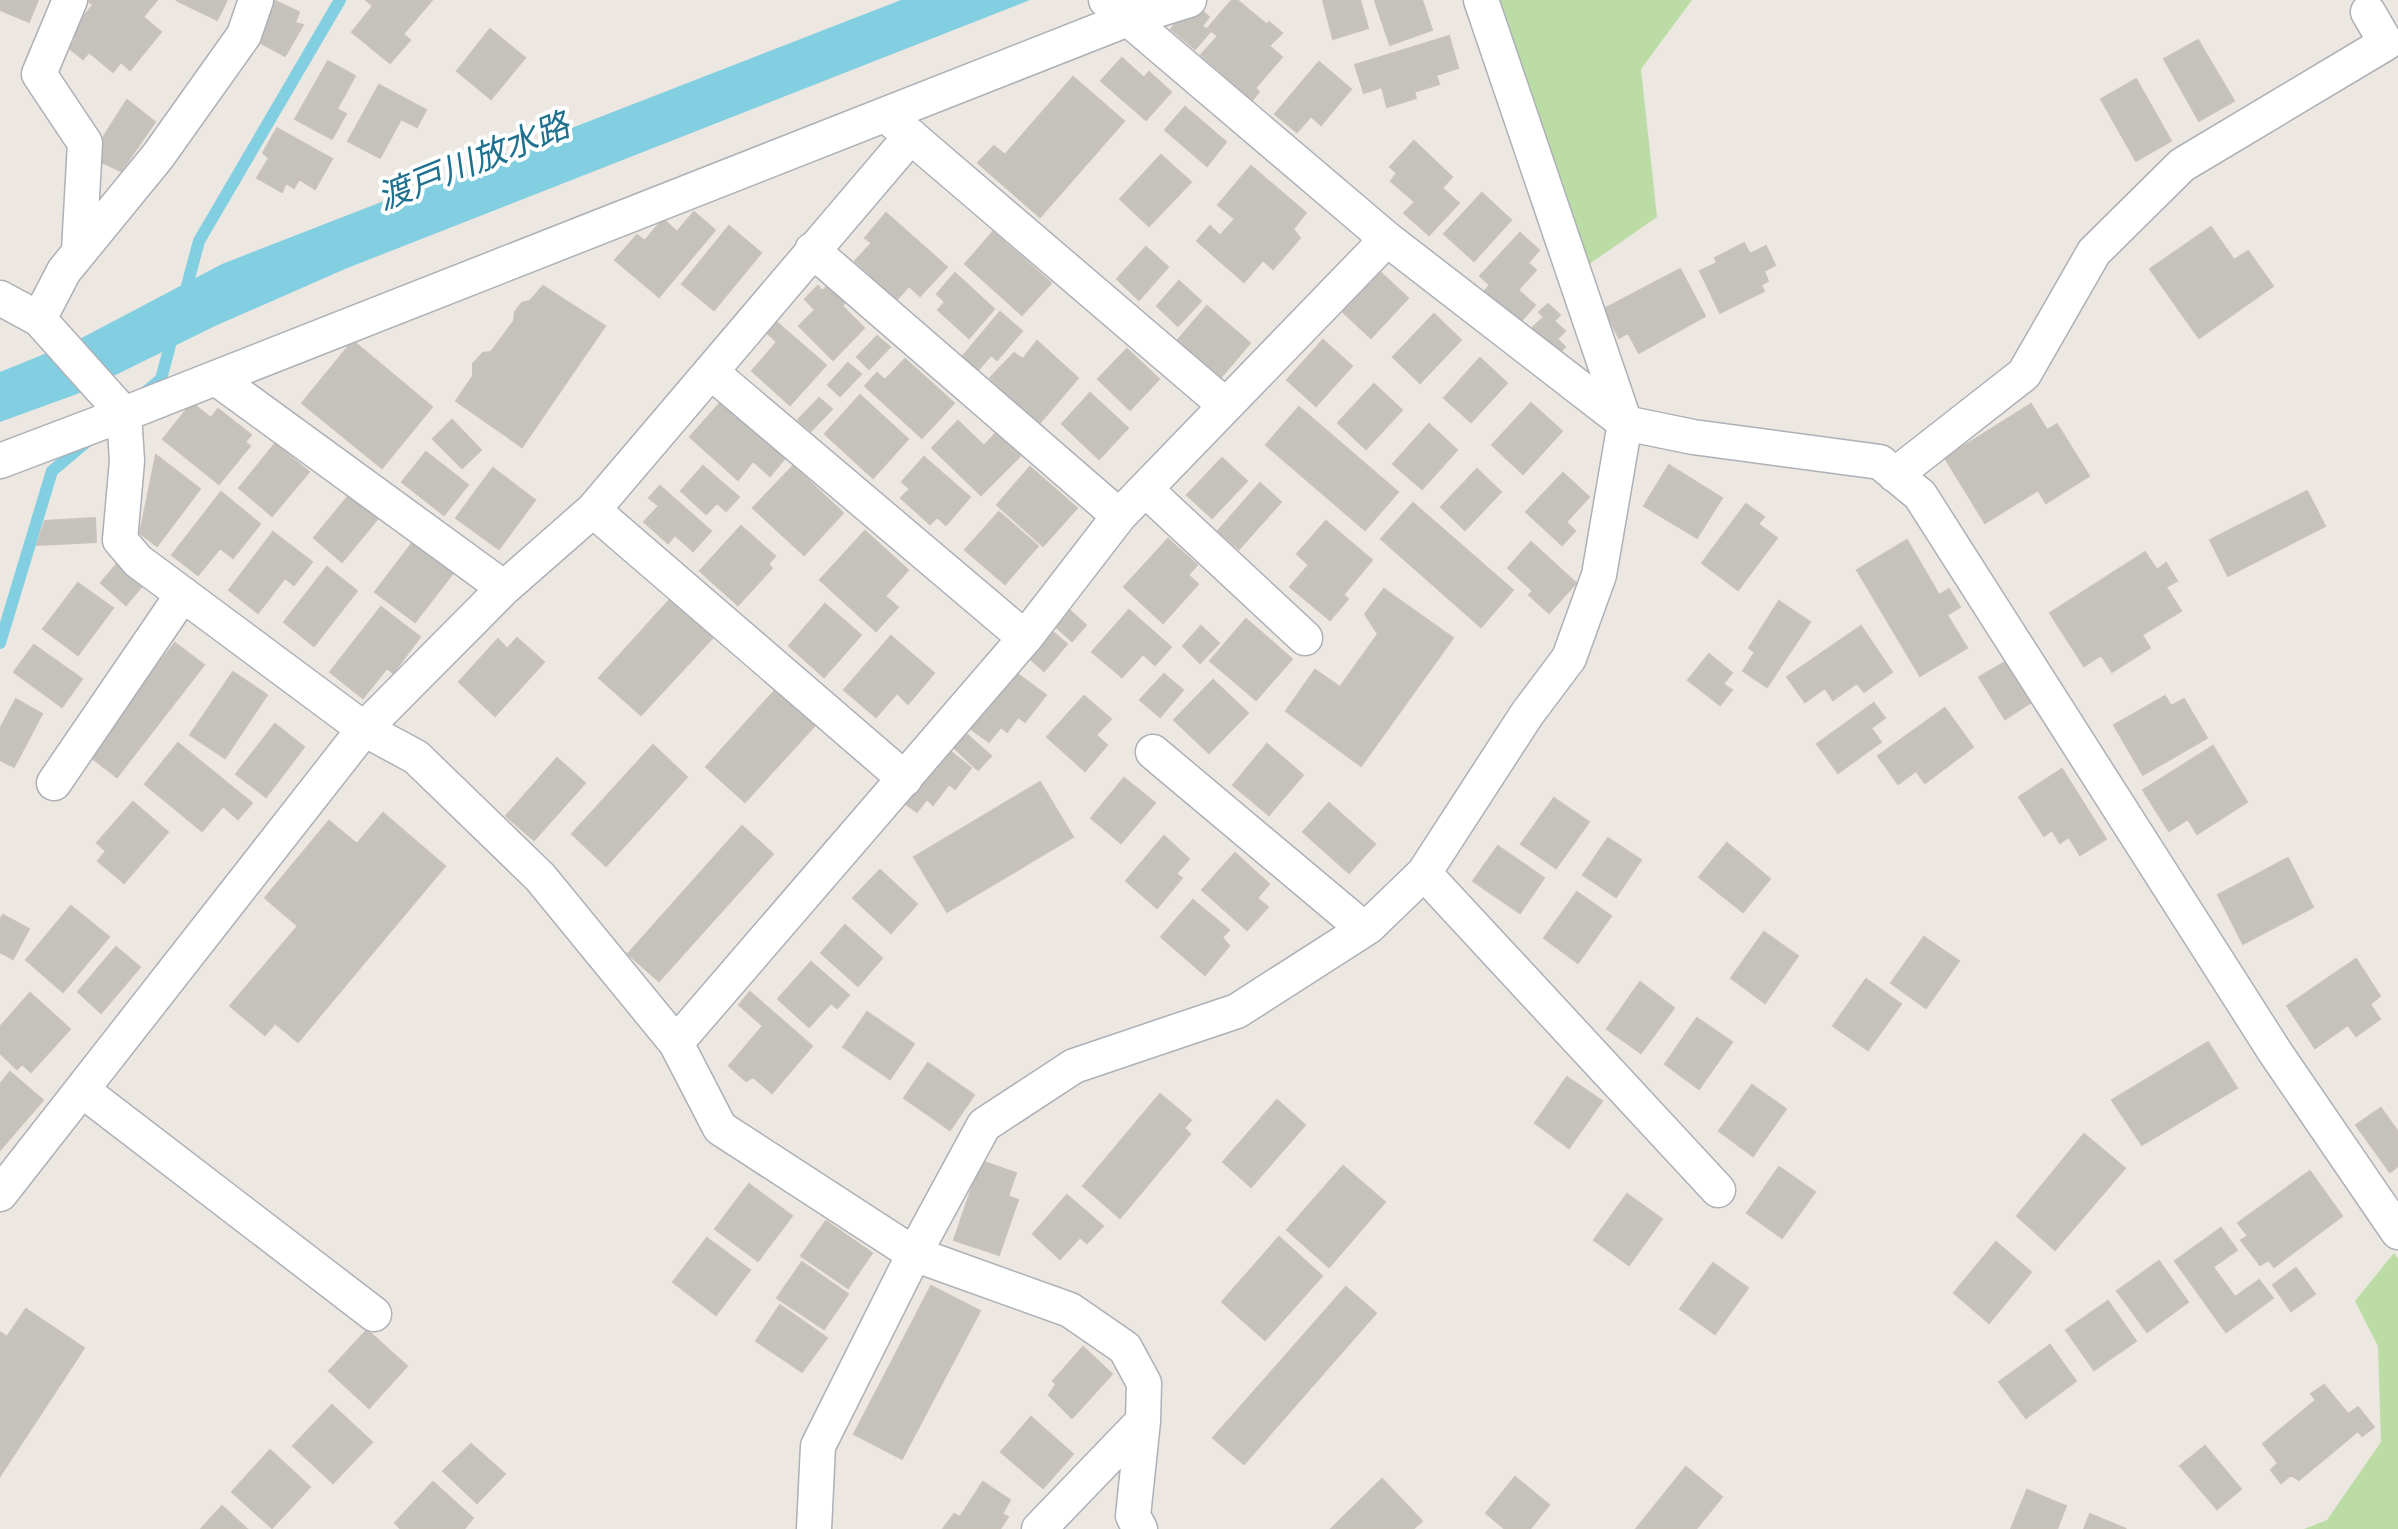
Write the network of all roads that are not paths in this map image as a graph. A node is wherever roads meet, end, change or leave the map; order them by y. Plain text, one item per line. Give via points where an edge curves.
1 (70, 0) edge
2 (256, 0) edge
3 (1189, 0) edge
4 (1481, 0) edge
5 (1117, 9) edge
6 (2368, 12) dead end
7 (898, 125) junction
8 (1387, 239) junction
9 (812, 250) junction
10 (79, 251) junction
11 (0, 298) edge
12 (39, 319) junction
13 (711, 372) junction
14 (216, 378) junction
15 (1225, 405) junction
16 (124, 414) junction
17 (1625, 423) junction
18 (0, 461) edge
19 (1895, 475) junction
20 (1145, 489) junction
21 (593, 510) junction
22 (1119, 516) junction
23 (504, 588) junction
24 (183, 594) junction
25 (1025, 638) junction
26 (1305, 638) dead end
27 (364, 729) junction
28 (1153, 752) dead end
29 (905, 779) junction
30 (54, 783) dead end
31 (1424, 873) junction
32 (1364, 929) junction
33 (676, 1043) junction
34 (82, 1090) junction
35 (1718, 1190) dead end
36 (0, 1194) edge
37 (2398, 1232) edge
38 (914, 1254) junction
39 (374, 1314) dead end
40 (1143, 1421) junction
41 (814, 1529) edge
42 (1039, 1529) edge
43 (1140, 1529) edge

1 - 10 street via 39,74 85,143
2 - 10 street via 244,35 158,156
3 - 5 street
4 - 17 street
5 - 7 street
5 - 8 street
6 - 19 street via 2386,43 2182,165 2094,252 2024,374
7 - 9 street
7 - 14 street
7 - 15 street
8 - 15 street
8 - 17 street
9 - 13 street
9 - 22 street
10 - 12 street
11 - 12 street
12 - 16 street
13 - 21 street
13 - 25 street
14 - 16 street
14 - 23 street
15 - 20 street
16 - 18 street
16 - 24 street via 127,461 120,540 138,561
17 - 19 street via 1880,462
17 - 31 street via 1599,575 1569,658
19 - 37 street via 1920,495 2267,1039
20 - 22 street
20 - 26 street
21 - 23 street
21 - 29 street
22 - 25 street
23 - 27 street
24 - 27 street
24 - 30 street
25 - 29 street
27 - 33 street via 416,757 540,877
27 - 34 street
28 - 32 street
29 - 33 street
31 - 32 street
31 - 35 street
32 - 38 street via 1237,1011 1074,1066 984,1125
33 - 38 street via 720,1128
34 - 36 street
34 - 39 street
38 - 40 street via 1070,1310 1125,1348 1144,1383
38 - 41 street via 818,1446
40 - 42 street
40 - 43 street via 1133,1516

